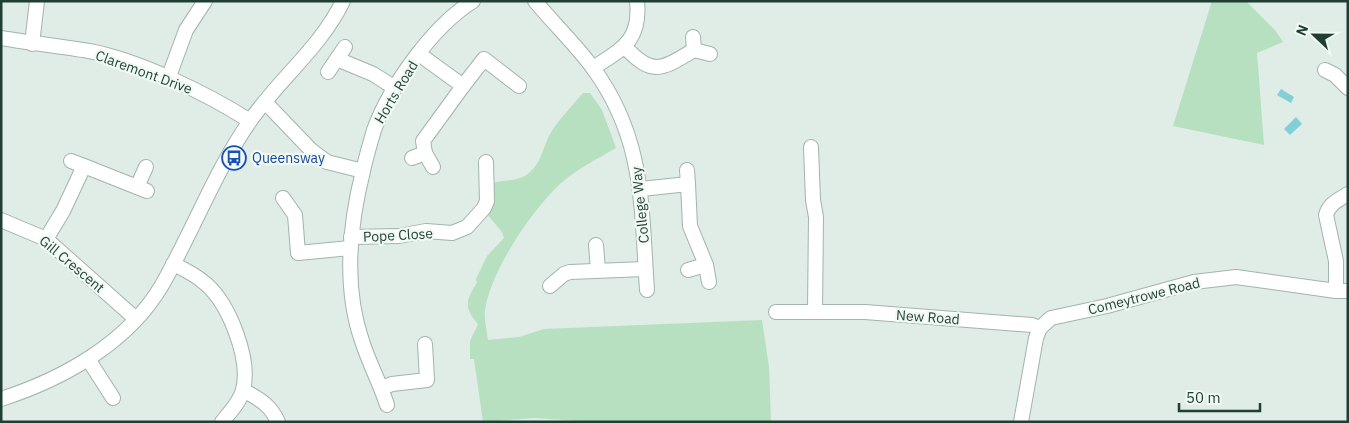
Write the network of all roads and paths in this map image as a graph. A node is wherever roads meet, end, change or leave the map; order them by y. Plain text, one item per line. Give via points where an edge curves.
1 (37, 1) edge
2 (205, 1) edge
3 (343, 1) edge
4 (473, 1) edge
5 (535, 1) edge
6 (637, 1) edge
7 (1, 38) edge
8 (32, 44) junction
9 (345, 47) dead end
10 (625, 47) junction
11 (420, 54) junction
12 (710, 54) dead end
13 (337, 59) junction
14 (593, 68) junction
15 (1325, 70) dead end
16 (328, 72) dead end
17 (168, 79) junction
18 (463, 86) junction
19 (520, 86) dead end
20 (395, 88) junction
21 (1348, 88) edge
22 (265, 102) junction
23 (250, 121) junction
24 (811, 147) dead end
25 (486, 162) dead end
26 (146, 167) dead end
27 (433, 167) dead end
28 (363, 171) junction
29 (641, 188) junction
30 (1348, 194) edge
31 (283, 198) dead end
32 (1, 220) edge
33 (46, 239) junction
34 (351, 242) junction
35 (596, 245) dead end
36 (173, 264) junction
37 (706, 265) junction
38 (645, 269) junction
39 (598, 270) junction
40 (688, 270) dead end
41 (709, 282) dead end
42 (550, 286) dead end
43 (647, 290) dead end
44 (1342, 291) edge
45 (776, 312) dead end
46 (815, 312) junction
47 (136, 319) junction
48 (1040, 328) junction
49 (425, 344) dead end
50 (88, 358) junction
51 (382, 388) junction
52 (243, 390) junction
53 (113, 398) dead end
54 (1, 399) edge
55 (387, 405) dead end
56 (222, 422) edge
57 (278, 422) edge
58 (1021, 422) edge

1 - 8 street
2 - 17 street via 186,30
3 - 22 street via 322,36
4 - 11 street, Horts Road via 447,22
5 - 14 street, College Way
6 - 10 street via 638,21 632,39
7 - 8 street, Claremont Drive
8 - 17 street, Claremont Drive via 97,54
9 - 13 street
10 - 12 street via 647,67 656,68 666,66 694,43
10 - 14 street
11 - 18 street
11 - 20 street, Horts Road
13 - 16 street
13 - 20 street via 373,74
14 - 29 street, College Way via 630,139
15 - 21 street
17 - 23 street, Claremont Drive
18 - 19 street via 480,56
18 - 27 street via 423,141 419,156
20 - 28 street, Horts Road via 375,129
22 - 23 street
22 - 28 street via 312,151 327,162
23 - 36 street
24 - 46 street via 816,217
25 - 34 street, Pope Close via 493,177 487,201 467,227 443,239 426,232
26 - 33 street via 142,189 77,163 66,205
28 - 34 street, Horts Road via 355,201
29 - 37 street via 687,177 690,226
29 - 38 street, College Way
30 - 44 street via 1335,202 1326,215
31 - 34 street, Pope Close via 295,215 299,259
32 - 33 street, Gill Crescent
33 - 47 street, Gill Crescent
34 - 51 street, Horts Road via 353,310 363,346
35 - 39 street
36 - 47 street
36 - 52 street via 205,283 224,310 242,354
37 - 40 street
37 - 41 street
38 - 39 street
38 - 43 street, College Way
39 - 42 street via 562,270
44 - 48 street, Comeytrowe Road via 1236,277 1194,282 1062,315 1052,318
45 - 46 street, New Road
46 - 48 street, New Road via 904,315
47 - 50 street
48 - 58 street via 1034,345
49 - 51 street via 428,386 392,384
50 - 53 street
50 - 54 street via 59,376
51 - 55 street, Horts Road
52 - 56 street
52 - 57 street via 265,402

